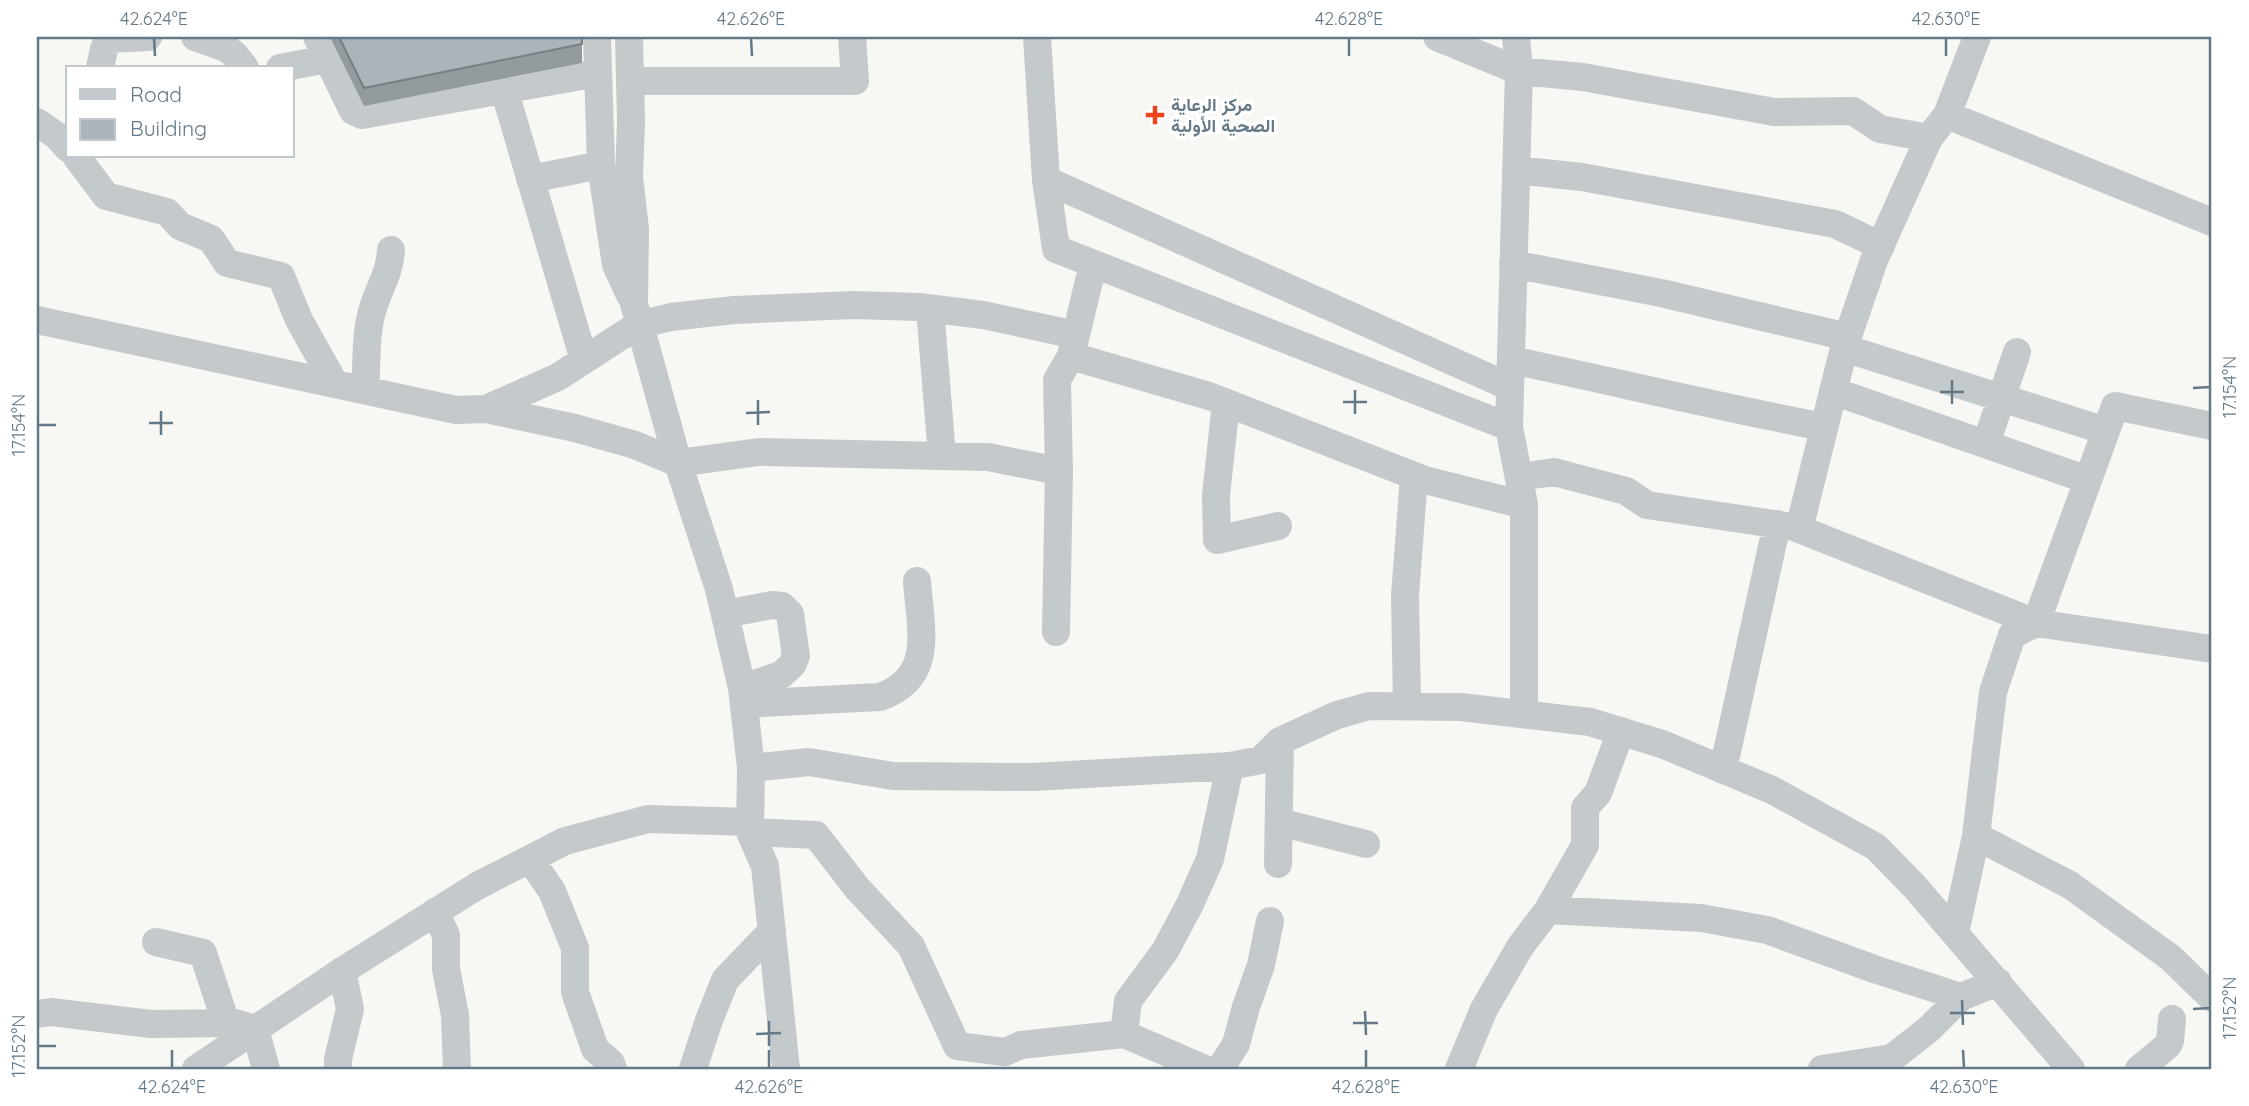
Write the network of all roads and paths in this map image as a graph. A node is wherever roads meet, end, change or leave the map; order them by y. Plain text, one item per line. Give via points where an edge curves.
1 (148, 37) edge
2 (195, 37) edge
3 (597, 37) edge
4 (629, 37) edge
5 (852, 37) edge
6 (1037, 37) edge
7 (1437, 37) edge
8 (1516, 37) edge
9 (1977, 37) edge
10 (109, 38) edge
11 (322, 48) edge
12 (100, 66) edge
13 (243, 66) edge
14 (284, 66) edge
15 (1519, 71) junction
16 (598, 73) junction
17 (630, 81) junction
18 (504, 89) junction
19 (1947, 116) junction
20 (37, 122) edge
21 (1929, 138) junction
22 (631, 143) junction
23 (66, 144) edge
24 (600, 154) junction
25 (80, 158) edge
26 (1516, 170) junction
27 (530, 179) junction
28 (1046, 180) junction
29 (2212, 222) edge
30 (1881, 246) junction
31 (391, 250) dead end
32 (1093, 264) junction
33 (1513, 264) junction
34 (930, 309) junction
35 (636, 314) junction
36 (37, 320) edge
37 (1846, 343) junction
38 (1074, 345) junction
39 (2017, 352) dead end
40 (584, 360) junction
41 (1511, 373) junction
42 (335, 384) junction
43 (365, 390) junction
44 (1833, 391) junction
45 (2000, 398) junction
46 (1226, 403) junction
47 (486, 409) junction
48 (2212, 426) edge
49 (1509, 427) junction
50 (1824, 427) junction
51 (2106, 431) junction
52 (1986, 444) junction
53 (942, 456) junction
54 (678, 463) junction
55 (1059, 471) junction
56 (1414, 476) junction
57 (1519, 477) junction
58 (2088, 480) junction
59 (1524, 505) junction
60 (1278, 526) dead end
61 (1788, 526) junction
62 (917, 581) dead end
63 (725, 614) junction
64 (2036, 623) junction
65 (1056, 632) dead end
66 (2212, 649) edge
67 (743, 696) junction
68 (1407, 706) junction
69 (1524, 714) junction
70 (1621, 732) junction
71 (1280, 741) junction
72 (1230, 766) junction
73 (751, 768) junction
74 (1723, 770) junction
75 (1279, 822) junction
76 (750, 827) junction
77 (1976, 836) junction
78 (1366, 844) dead end
79 (530, 859) junction
80 (1278, 863) dead end
81 (1548, 910) junction
82 (435, 912) junction
83 (1270, 921) dead end
84 (772, 931) junction
85 (1955, 933) junction
86 (156, 942) dead end
87 (342, 971) junction
88 (1998, 982) junction
89 (1961, 997) junction
90 (2212, 998) edge
91 (37, 1014) edge
92 (2172, 1019) dead end
93 (226, 1023) junction
94 (255, 1030) junction
95 (1124, 1034) junction
96 (1021, 1057) edge
97 (197, 1069) edge
98 (266, 1069) edge
99 (338, 1069) edge
100 (457, 1069) edge
101 (613, 1069) edge
102 (693, 1069) edge
103 (786, 1069) edge
104 (1205, 1069) edge
105 (1220, 1069) edge
106 (1459, 1069) edge
107 (1822, 1069) edge
108 (2071, 1069) edge
109 (2139, 1069) edge

1 - 10 street
2 - 13 street via 226,48
3 - 16 street
4 - 17 street
5 - 17 street via 855,81
6 - 28 street
7 - 15 street
8 - 15 street
9 - 19 street
10 - 12 street
11 - 14 street
11 - 18 street via 352,111 362,115
15 - 21 street via 1583,77 1774,112 1853,111 1880,129
15 - 26 street
16 - 18 street
16 - 24 street
17 - 22 street
18 - 27 street
19 - 21 street
19 - 29 street
20 - 23 street
21 - 30 street
22 - 24 street
22 - 35 street
24 - 27 street
24 - 35 street via 616,265
25 - 42 street via 106,196 167,212 180,226 211,239 227,264 281,276 299,320
26 - 30 street via 1582,177 1835,224
26 - 33 street
27 - 40 street
28 - 32 street via 1056,249
28 - 41 street
30 - 37 street
31 - 43 street via 390,269 370,322
32 - 38 street
32 - 49 street
33 - 37 street via 1661,293
33 - 41 street
34 - 35 street via 854,305 671,317
34 - 38 street via 983,315
34 - 53 street
35 - 40 street
35 - 54 street
36 - 42 street
37 - 44 street
37 - 45 street
38 - 46 street
38 - 55 street via 1057,380
39 - 45 street
40 - 47 street via 558,377
41 - 49 street
41 - 50 street via 1636,386
42 - 43 street
43 - 47 street via 456,410
44 - 50 street
44 - 52 street
45 - 51 street
45 - 52 street
46 - 56 street
46 - 60 street via 1216,495 1217,540
47 - 54 street via 575,428
48 - 51 street via 2115,406
49 - 57 street
50 - 61 street
51 - 58 street
52 - 58 street
53 - 54 street via 760,452
53 - 55 street via 988,457
54 - 63 street
55 - 65 street
56 - 59 street
56 - 68 street via 1405,596
57 - 59 street
57 - 61 street via 1554,472 1626,491 1647,505
58 - 64 street
59 - 69 street
61 - 64 street
61 - 74 street
62 - 67 street via 922,652 909,678 891,693 880,698
63 - 67 street
63 - 67 street via 772,605 782,606 790,614 796,656 792,665
64 - 66 street
64 - 77 street via 2012,635 1993,692
67 - 73 street
68 - 69 street
68 - 71 street via 1368,706
69 - 70 street via 1590,722
70 - 74 street
70 - 81 street via 1598,793 1585,808 1585,845
71 - 72 street via 1261,760
71 - 75 street
72 - 73 street via 1033,777 893,776 809,762
72 - 95 street via 1210,859 1165,951 1128,1001
73 - 76 street
74 - 85 street via 1772,790 1876,847
75 - 78 street
75 - 80 street
76 - 79 street via 648,819 565,841
76 - 84 street via 765,866
76 - 96 street via 816,835 911,946 957,1045
77 - 85 street
77 - 90 street via 2070,885 2171,958
79 - 82 street
79 - 101 street via 552,891 575,948 575,992 595,1049
81 - 89 street via 1701,918 1767,930
81 - 106 street via 1484,1009
82 - 87 street
82 - 100 street via 446,936
83 - 105 street via 1236,1044
84 - 102 street via 725,980
84 - 103 street
85 - 88 street
86 - 93 street via 203,953
87 - 94 street
87 - 99 street via 350,1009
88 - 89 street
88 - 108 street
89 - 107 street via 1929,1030 1892,1058
91 - 93 street via 151,1024
92 - 109 street via 2167,1046
93 - 94 street
94 - 97 street
94 - 98 street
95 - 96 street
95 - 104 street

